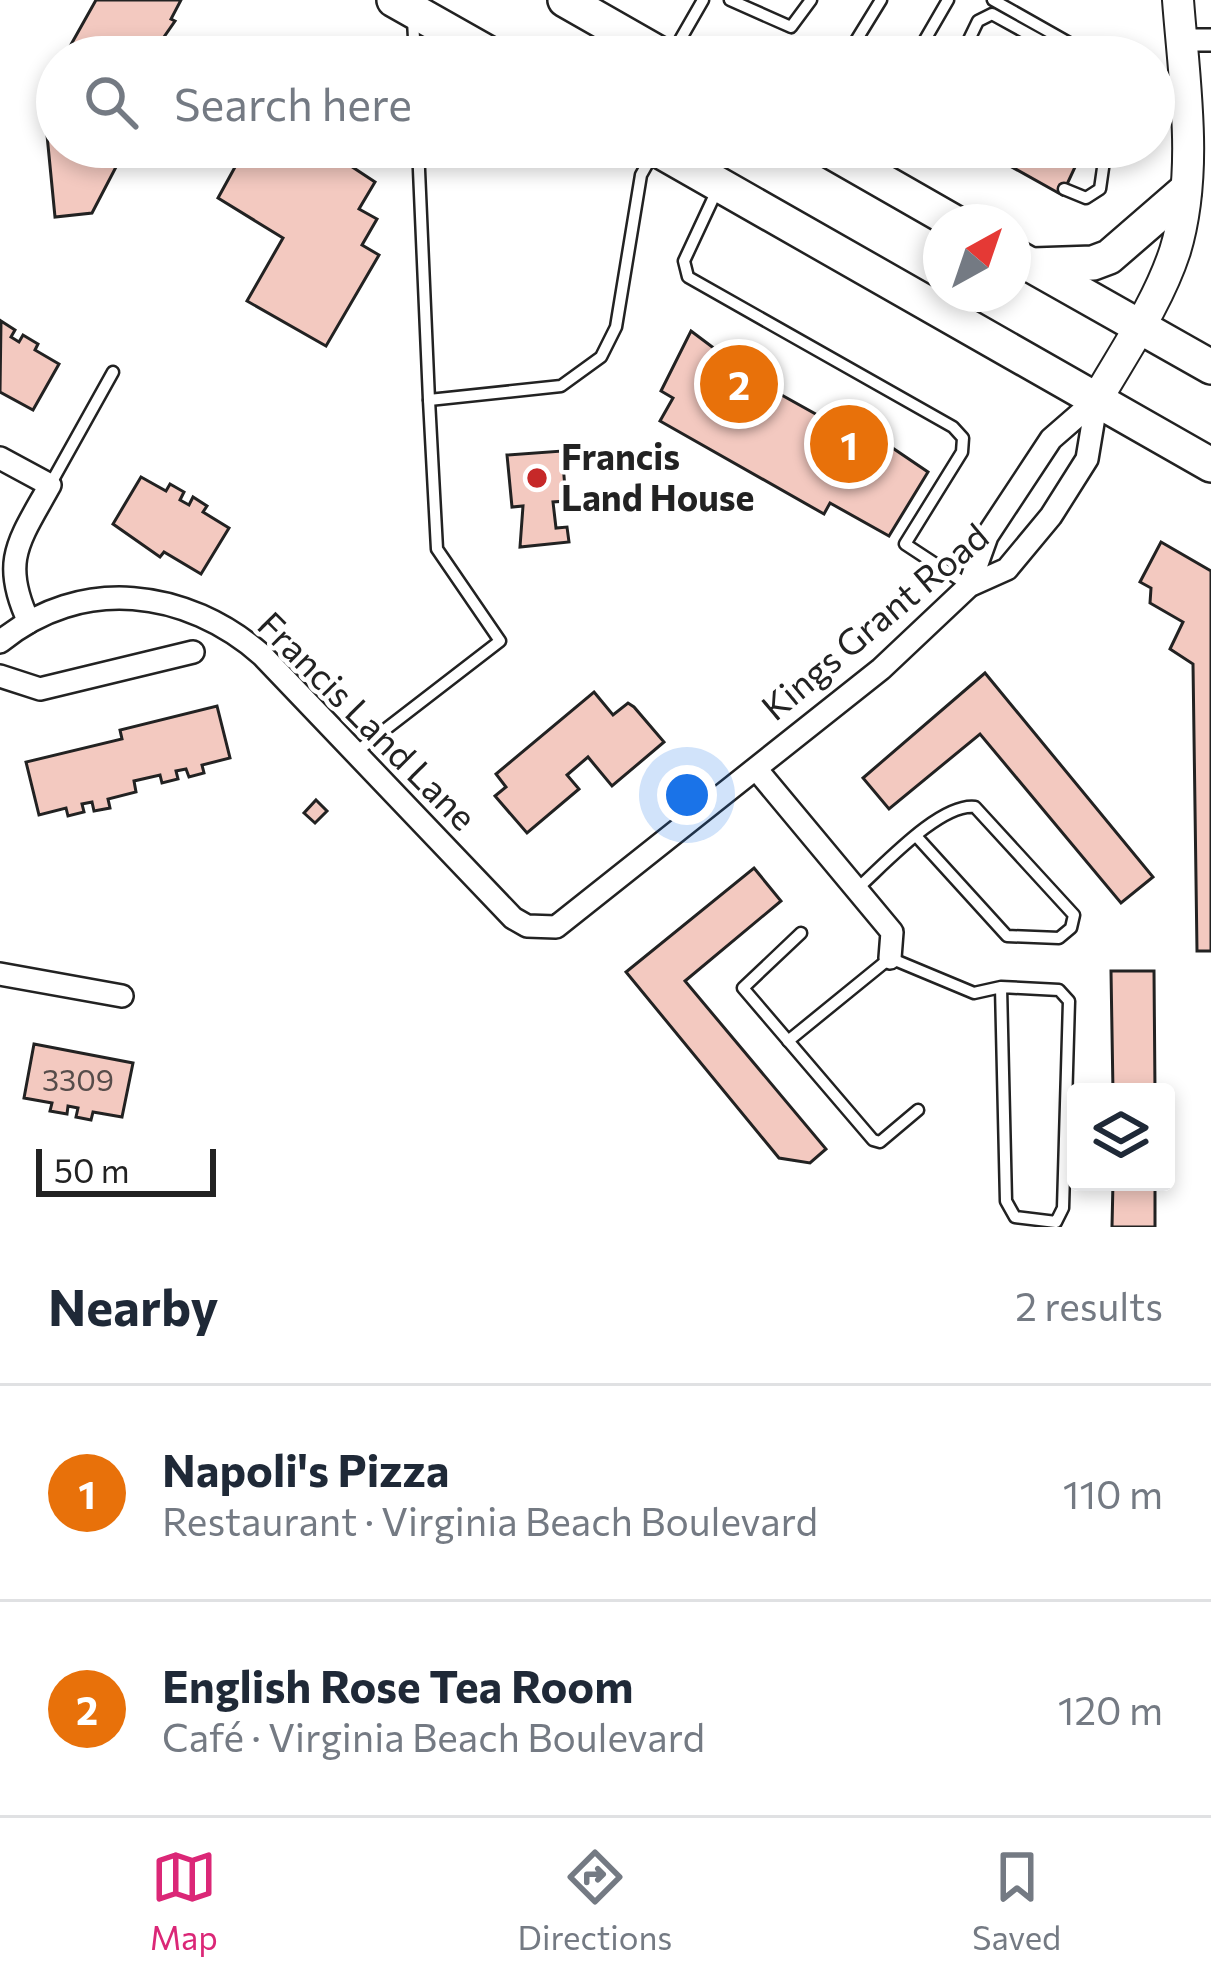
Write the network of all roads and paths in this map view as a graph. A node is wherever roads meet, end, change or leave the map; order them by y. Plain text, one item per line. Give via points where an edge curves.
1 (565, 0) edge
2 (703, 0) edge
3 (730, 0) edge
4 (812, 0) edge
5 (881, 0) edge
6 (948, 0) edge
7 (993, 0) edge
8 (1178, 0) edge
9 (404, 5) edge
10 (411, 36) edge
11 (458, 36) edge
12 (630, 36) edge
13 (681, 36) edge
14 (859, 36) edge
15 (927, 36) edge
16 (970, 36) edge
17 (1032, 36) edge
18 (1057, 36) edge
19 (1196, 40) edge
20 (1175, 72) edge
21 (1175, 111) edge
22 (419, 168) edge
23 (644, 168) edge
24 (689, 168) edge
25 (860, 168) edge
26 (1103, 168) edge
27 (719, 185) junction
28 (1064, 189) dead end
29 (1191, 192) junction
30 (923, 204) edge
31 (1031, 260) edge
32 (1031, 266) edge
33 (1139, 326) junction
34 (1211, 367) edge
35 (113, 372) dead end
36 (1097, 399) junction
37 (428, 400) junction
38 (0, 458) edge
39 (1211, 466) edge
40 (50, 485) junction
41 (969, 586) junction
42 (29, 622) junction
43 (0, 642) edge
44 (193, 652) dead end
45 (0, 676) edge
46 (356, 752) junction
47 (757, 770) junction
48 (917, 837) junction
49 (653, 855) joint
50 (856, 889) junction
51 (801, 933) dead end
52 (890, 958) junction
53 (0, 974) edge
54 (1001, 987) junction
55 (122, 996) dead end
56 (788, 1041) junction
57 (918, 1110) dead end

1 - 12 main road
2 - 13 lane
3 - 4 lane via 791,27
5 - 14 lane
6 - 15 lane
7 - 18 lane
8 - 19 street, Kings Grant Road
9 - 10 lane
9 - 11 main road
16 - 17 lane via 992,14
19 - 20 street, Kings Grant Road
21 - 29 street, Kings Grant Road
22 - 37 lane
23 - 37 lane via 616,327 601,357 561,386
24 - 27 main road
25 - 30 main road
26 - 28 lane via 1100,189 1087,198
27 - 36 main road
27 - 41 lane via 684,261 688,278 953,427 962,452 905,544
29 - 31 main road via 1109,257
29 - 33 street, Kings Grant Road
32 - 33 main road
33 - 34 main road
33 - 36 street, Kings Grant Road
35 - 40 lane
36 - 39 main road
36 - 41 street via 1051,439 988,536
36 - 41 street, Kings Grant Road via 1090,452 1051,516 1007,568
37 - 46 lane via 436,549 500,641
38 - 40 street
40 - 42 street via 7,570
41 - 47 street, Kings Grant Road
42 - 43 street, Francis Land Lane
42 - 46 street, Francis Land Lane via 91,599 185,605 262,655
44 - 45 street via 40,689
46 - 49 street, Francis Land Lane via 527,926 570,920
47 - 49 street, Kings Grant Road
47 - 50 street
48 - 48 lane via 950,808 975,808 1074,915 1071,928 1059,938 1007,936
48 - 50 lane
50 - 52 street via 892,932
51 - 56 lane via 743,988
52 - 54 lane via 974,993
52 - 56 lane
53 - 55 street
54 - 54 lane via 1059,990 1069,1001 1063,1208 1056,1222 1015,1217 1006,1201
56 - 57 lane via 873,1140

